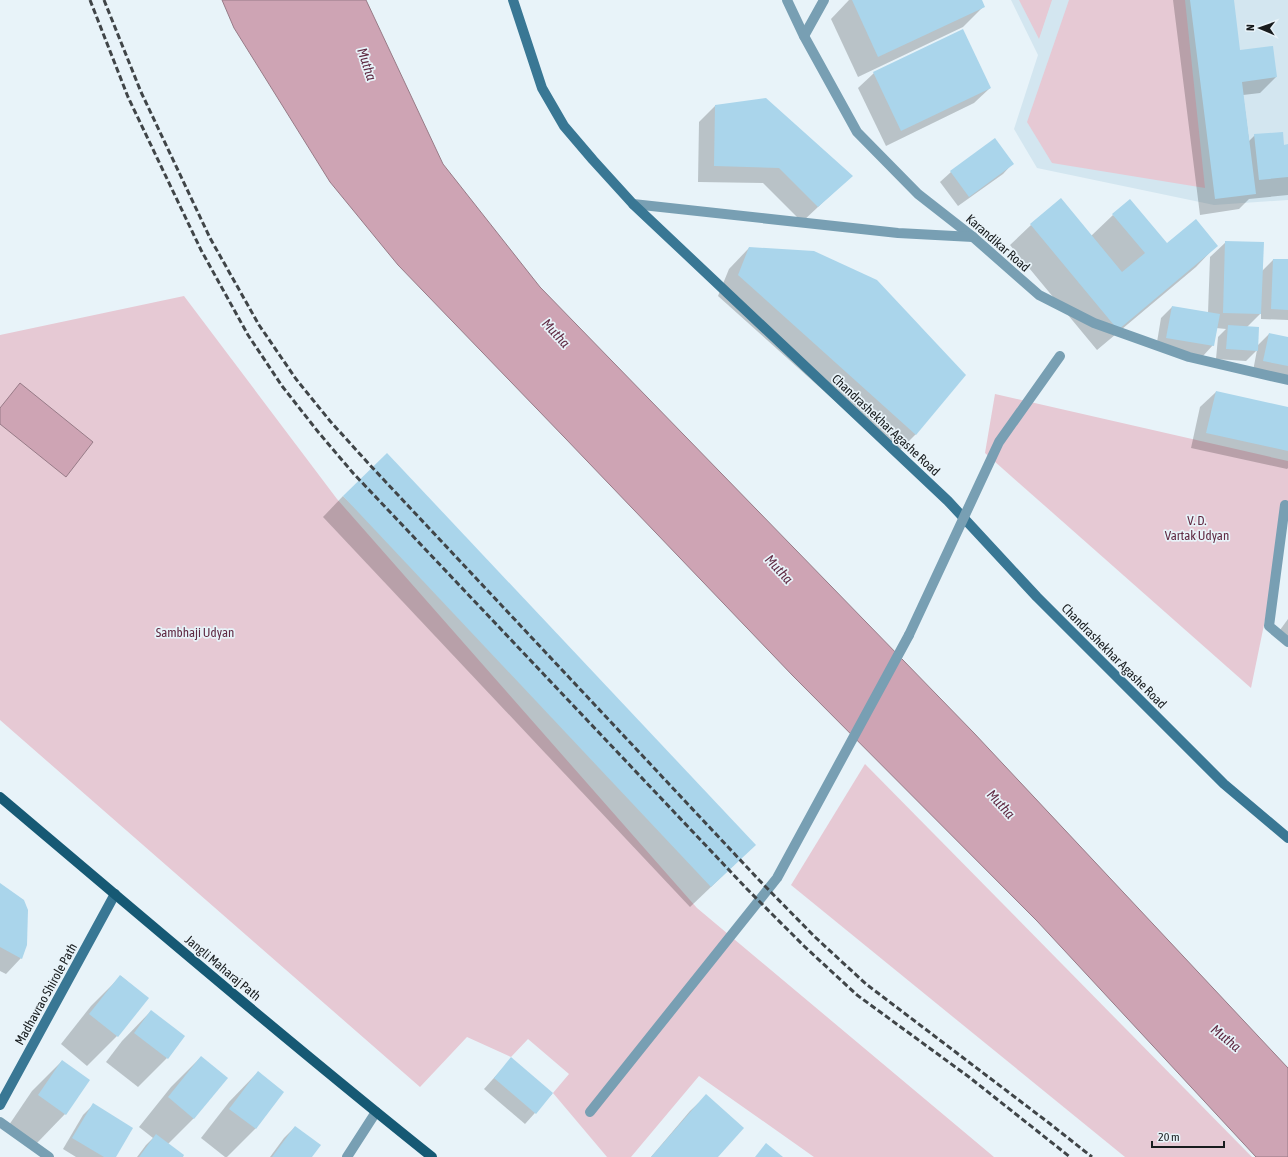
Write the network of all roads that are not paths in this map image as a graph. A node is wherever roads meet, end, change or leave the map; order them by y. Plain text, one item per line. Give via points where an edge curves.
1 (513, 0) edge
2 (787, 0) edge
3 (824, 0) edge
4 (804, 36) junction
5 (633, 204) junction
6 (973, 237) junction
7 (1060, 356) dead end
8 (1288, 380) edge
9 (1285, 505) dead end
10 (1288, 642) edge
11 (0, 797) edge
12 (1288, 838) edge
13 (115, 894) junction
14 (0, 1105) edge
15 (376, 1112) junction
16 (590, 1112) dead end
17 (0, 1122) edge
18 (49, 1157) edge
19 (348, 1157) edge
20 (432, 1157) edge

1 - 5 street, Chandrashekhar Agashe Road via 542,88 564,126
2 - 4 street, Karandikar Road
3 - 4 street
4 - 6 street, Karandikar Road via 857,132 918,194
5 - 6 street via 898,233
5 - 12 street, Chandrashekhar Agashe Road via 948,501 1037,597 1213,773
6 - 8 street, Karandikar Road via 1039,295 1094,323 1189,357
7 - 16 street, bridge via 999,442 909,635 777,878
9 - 10 street via 1269,626
11 - 13 main road, Jangli Maharaj Path
13 - 14 street, Madhavrao Shirole Path
13 - 15 main road, Jangli Maharaj Path
15 - 19 street
15 - 20 main road, Jangli Maharaj Path
17 - 18 street

